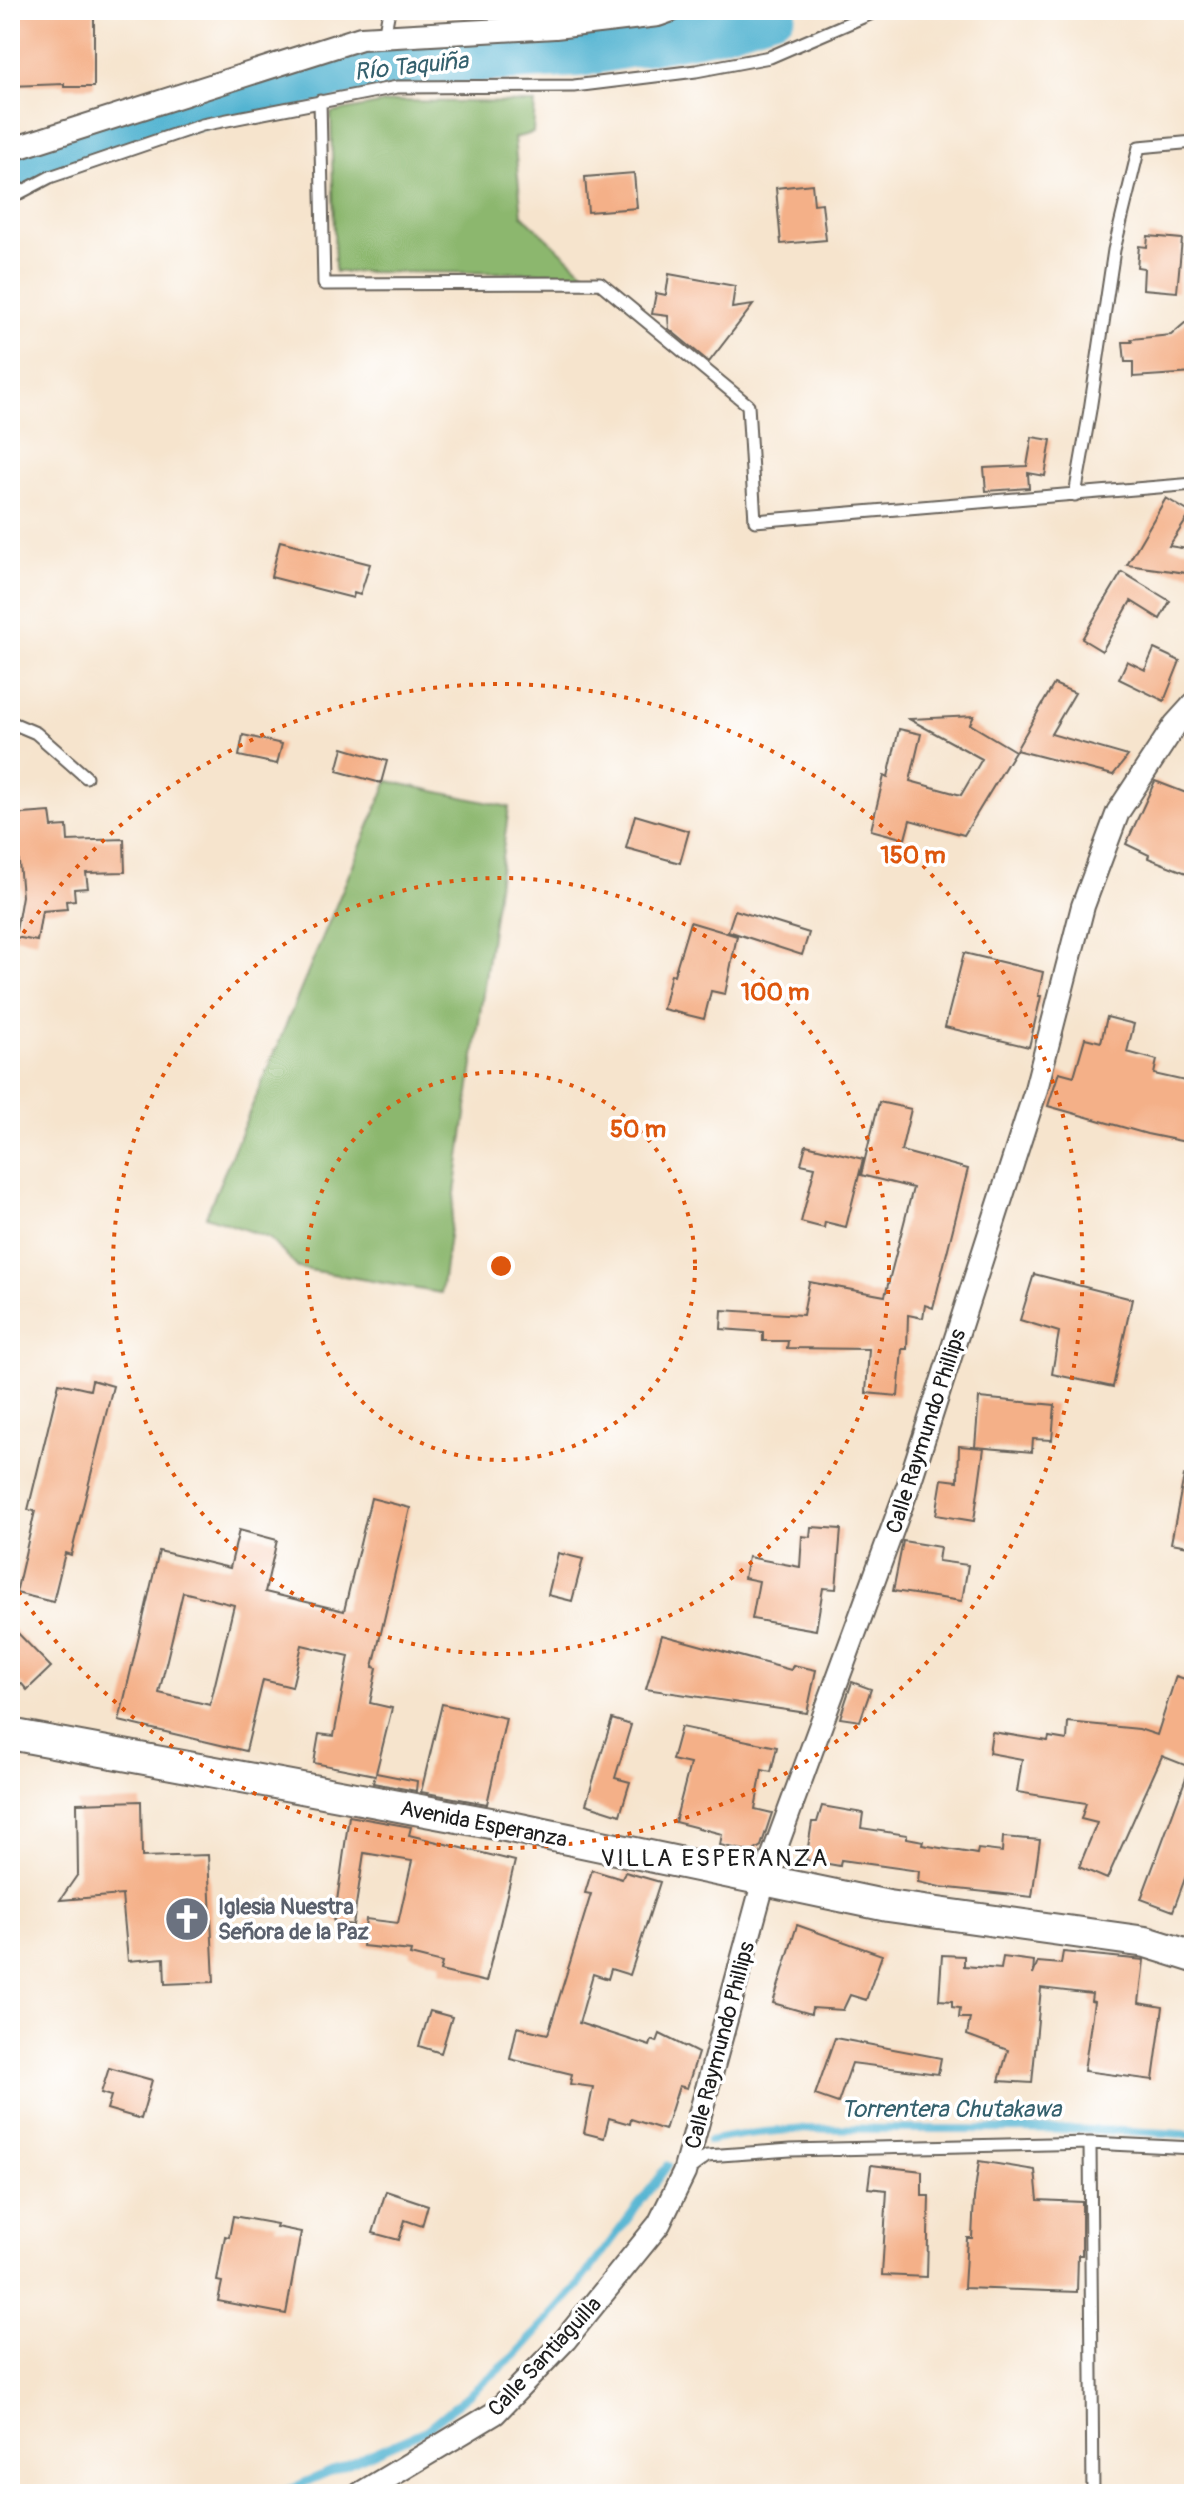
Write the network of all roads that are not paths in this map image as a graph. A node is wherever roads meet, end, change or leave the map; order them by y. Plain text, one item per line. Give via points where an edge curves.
1 (389, 10) edge
2 (672, 10) edge
3 (879, 10) edge
4 (384, 37) junction
5 (320, 101) junction
6 (1194, 142) edge
7 (10, 150) edge
8 (10, 198) edge
9 (1194, 484) edge
10 (1075, 495) junction
11 (1194, 704) edge
12 (10, 722) edge
13 (86, 777) dead end
14 (10, 1734) edge
15 (764, 1880) junction
16 (1194, 1957) edge
17 (1090, 2143) junction
18 (1194, 2148) edge
19 (685, 2169) junction
20 (360, 2494) edge
21 (1093, 2494) edge

1 - 4 lane
2 - 4 street via 555,27
3 - 5 lane via 770,57 696,71 574,86 397,87
4 - 7 street via 361,38
5 - 8 lane via 202,125 50,177
5 - 10 lane via 324,284 600,283 748,405 755,521
6 - 10 lane via 1139,147 1114,250
9 - 10 lane
11 - 15 street, Calle Raymundo Phillips via 1118,812 1083,906 1035,1093 914,1469
12 - 13 lane via 36,733
14 - 15 main road, Avenida Esperanza
15 - 16 main road, Avenida Esperanza via 888,1906 1146,1942
15 - 19 street, Calle Raymundo Phillips
17 - 18 lane
17 - 19 lane via 790,2150 707,2156
17 - 21 lane
19 - 20 street, Calle Santiaguilla via 659,2224 565,2340 495,2413

